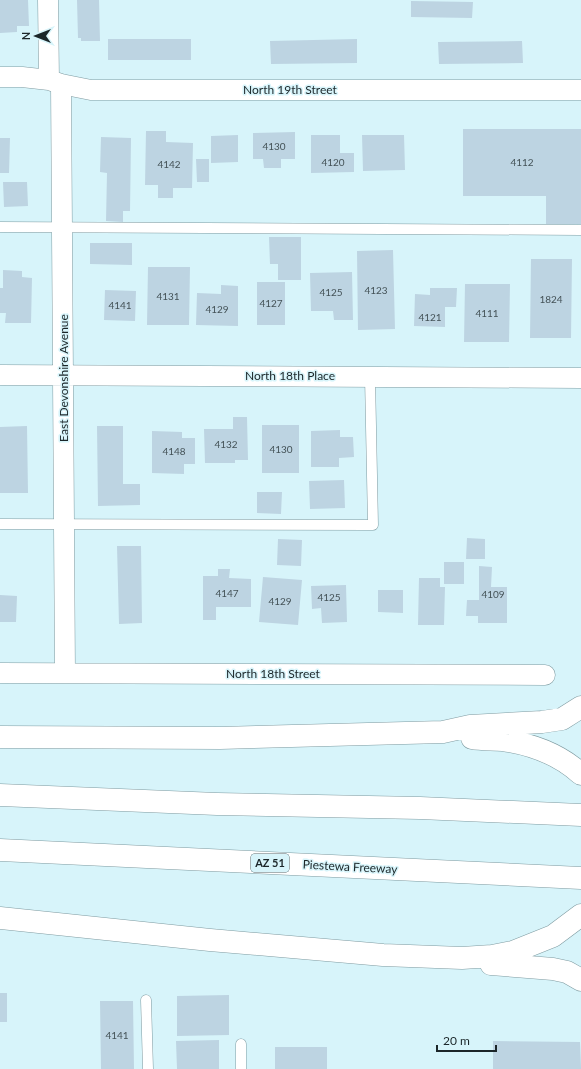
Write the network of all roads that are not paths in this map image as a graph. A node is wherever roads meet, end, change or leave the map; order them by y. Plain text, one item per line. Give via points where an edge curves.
1 (48, 0) edge
2 (0, 77) edge
3 (55, 82) junction
4 (581, 90) edge
5 (0, 227) edge
6 (63, 228) junction
7 (581, 230) edge
8 (0, 375) edge
9 (64, 375) junction
10 (370, 377) junction
11 (581, 378) edge
12 (0, 524) edge
13 (64, 524) junction
14 (0, 673) edge
15 (65, 673) junction
16 (545, 675) dead end
17 (581, 707) edge
18 (443, 732) junction
19 (0, 737) edge
20 (581, 774) edge
21 (0, 795) edge
22 (581, 815) edge
23 (0, 850) edge
24 (581, 878) edge
25 (581, 915) edge
26 (0, 918) edge
27 (462, 958) junction
28 (581, 980) edge
29 (146, 1000) dead end
30 (241, 1044) dead end
31 (148, 1069) edge
32 (241, 1069) edge

1 - 3 street, East Devonshire Avenue
2 - 3 street, North 19th Street
3 - 4 street, North 19th Street via 91,90
3 - 6 street, East Devonshire Avenue
5 - 6 lane
6 - 7 lane
6 - 9 street, East Devonshire Avenue
8 - 9 street, North 18th Place
9 - 10 street, North 18th Place
9 - 13 street, East Devonshire Avenue
10 - 11 street, North 18th Place
10 - 13 lane via 373,525
12 - 13 lane
13 - 15 street, East Devonshire Avenue
14 - 15 street, North 18th Street
15 - 16 street, North 18th Street
17 - 18 highway via 562,719 470,726
18 - 19 highway via 220,738
18 - 20 highway via 474,739 523,744 543,751
21 - 22 highway
23 - 24 highway, Piestewa Freeway / AZ 51
25 - 27 highway via 553,936 513,952
26 - 27 highway via 218,941 383,955
27 - 28 highway via 498,965 567,972
29 - 31 lane
30 - 32 lane

